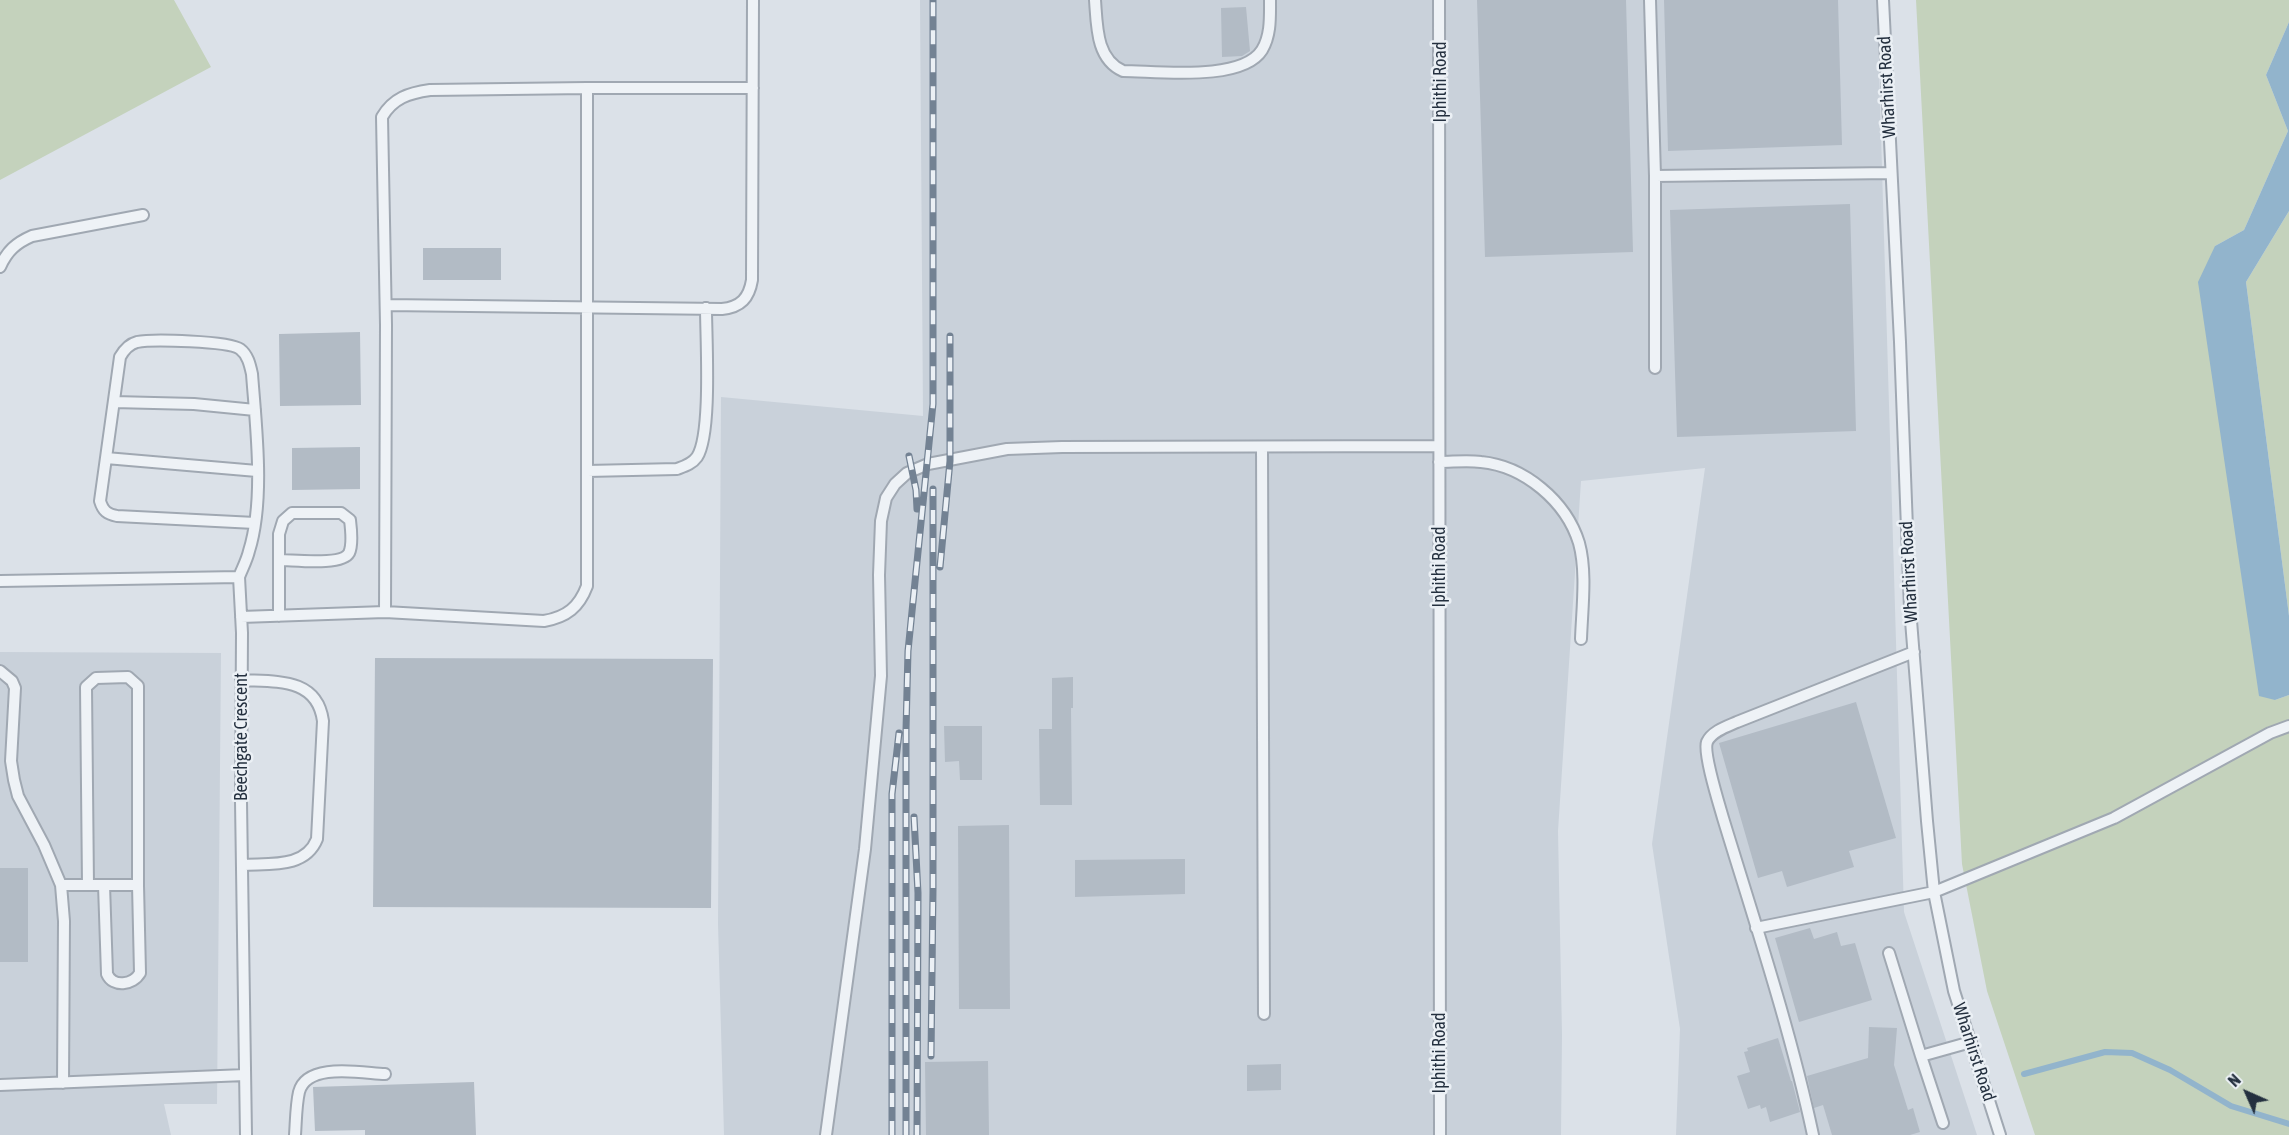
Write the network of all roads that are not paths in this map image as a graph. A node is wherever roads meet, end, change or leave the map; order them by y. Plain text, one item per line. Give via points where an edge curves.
1 (753, 0) edge
2 (1095, 0) edge
3 (1270, 0) edge
4 (1439, 0) edge
5 (1650, 0) edge
6 (1882, 0) edge
7 (587, 88) junction
8 (753, 88) junction
9 (1891, 173) junction
10 (1655, 176) junction
11 (143, 215) dead end
12 (0, 267) edge
13 (386, 305) junction
14 (587, 306) junction
15 (706, 308) junction
16 (1655, 368) dead end
17 (114, 402) junction
18 (255, 410) junction
19 (1439, 446) junction
20 (1262, 447) junction
21 (106, 458) junction
22 (1439, 462) junction
23 (257, 471) junction
24 (587, 471) junction
25 (255, 523) junction
26 (280, 560) junction
27 (239, 577) junction
28 (0, 581) edge
29 (385, 612) junction
30 (279, 616) junction
31 (241, 617) junction
32 (1581, 639) dead end
33 (1914, 652) junction
34 (0, 671) edge
35 (241, 680) junction
36 (2289, 726) edge
37 (242, 865) junction
38 (61, 885) junction
39 (88, 885) junction
40 (104, 885) junction
41 (138, 885) junction
42 (1934, 892) junction
43 (1756, 928) junction
44 (1889, 953) dead end
45 (1264, 1014) dead end
46 (1971, 1042) junction
47 (1921, 1056) junction
48 (385, 1074) dead end
49 (245, 1075) junction
50 (63, 1083) junction
51 (0, 1085) edge
52 (1943, 1123) dead end
53 (246, 1135) edge
54 (295, 1135) edge
55 (826, 1135) edge
56 (1440, 1135) edge
57 (1813, 1135) edge
58 (2000, 1135) edge

1 - 8 lane
2 - 3 lane via 1100,46 1116,67 1204,72 1238,68 1261,52 1270,22
4 - 19 lane, Iphithi Road
5 - 10 lane
6 - 9 lane, Wharhirst Road
7 - 8 lane
7 - 13 lane via 430,90 405,95 387,110 382,117
7 - 14 lane
8 - 15 lane via 750,293 731,308
9 - 10 lane
9 - 33 lane, Wharhirst Road
10 - 16 lane
11 - 12 lane via 32,236 19,241
13 - 14 lane
13 - 29 lane
14 - 15 lane
14 - 24 lane
15 - 24 lane via 706,418 697,456 690,465 677,469
17 - 18 lane
17 - 18 lane via 120,357 132,344 212,342 240,349 248,358
17 - 21 lane
18 - 23 lane
19 - 20 lane
19 - 22 lane, Iphithi Road
20 - 45 lane
20 - 55 lane via 1007,449 928,464 907,473 886,498 880,521 881,676 865,849
21 - 23 lane
21 - 25 lane via 100,501 109,514
22 - 32 lane via 1501,466 1537,485 1558,506 1579,544
22 - 56 lane, Iphithi Road
23 - 25 lane
24 - 29 lane via 587,586 582,600 566,615 544,621
25 - 27 lane
26 - 26 lane via 280,525 292,513 341,513 350,520 350,550 344,558
26 - 30 lane
27 - 28 lane
27 - 31 lane, Beechgate Crescent
29 - 30 lane
30 - 31 lane
31 - 35 lane, Beechgate Crescent
33 - 42 lane, Wharhirst Road
33 - 43 lane via 1737,722 1707,741 1719,804
34 - 38 lane via 15,688 11,761 18,796
35 - 37 lane, Beechgate Crescent
35 - 37 lane via 292,683 315,699 323,721 317,839 313,848 292,862
36 - 42 lane via 2114,818
37 - 49 lane, Beechgate Crescent
38 - 39 lane
38 - 50 lane
39 - 40 lane
39 - 41 lane via 86,687 96,678 128,677 138,686
40 - 41 lane
40 - 41 lane via 107,974 116,983 134,981 140,973
42 - 43 lane
42 - 46 lane, Wharhirst Road via 1954,991
43 - 57 lane via 1784,1018
44 - 47 lane
46 - 47 lane
46 - 58 lane, Wharhirst Road
47 - 52 lane
48 - 54 lane via 326,1072 310,1077 299,1092
49 - 50 lane
49 - 53 lane, Beechgate Crescent
50 - 51 lane

